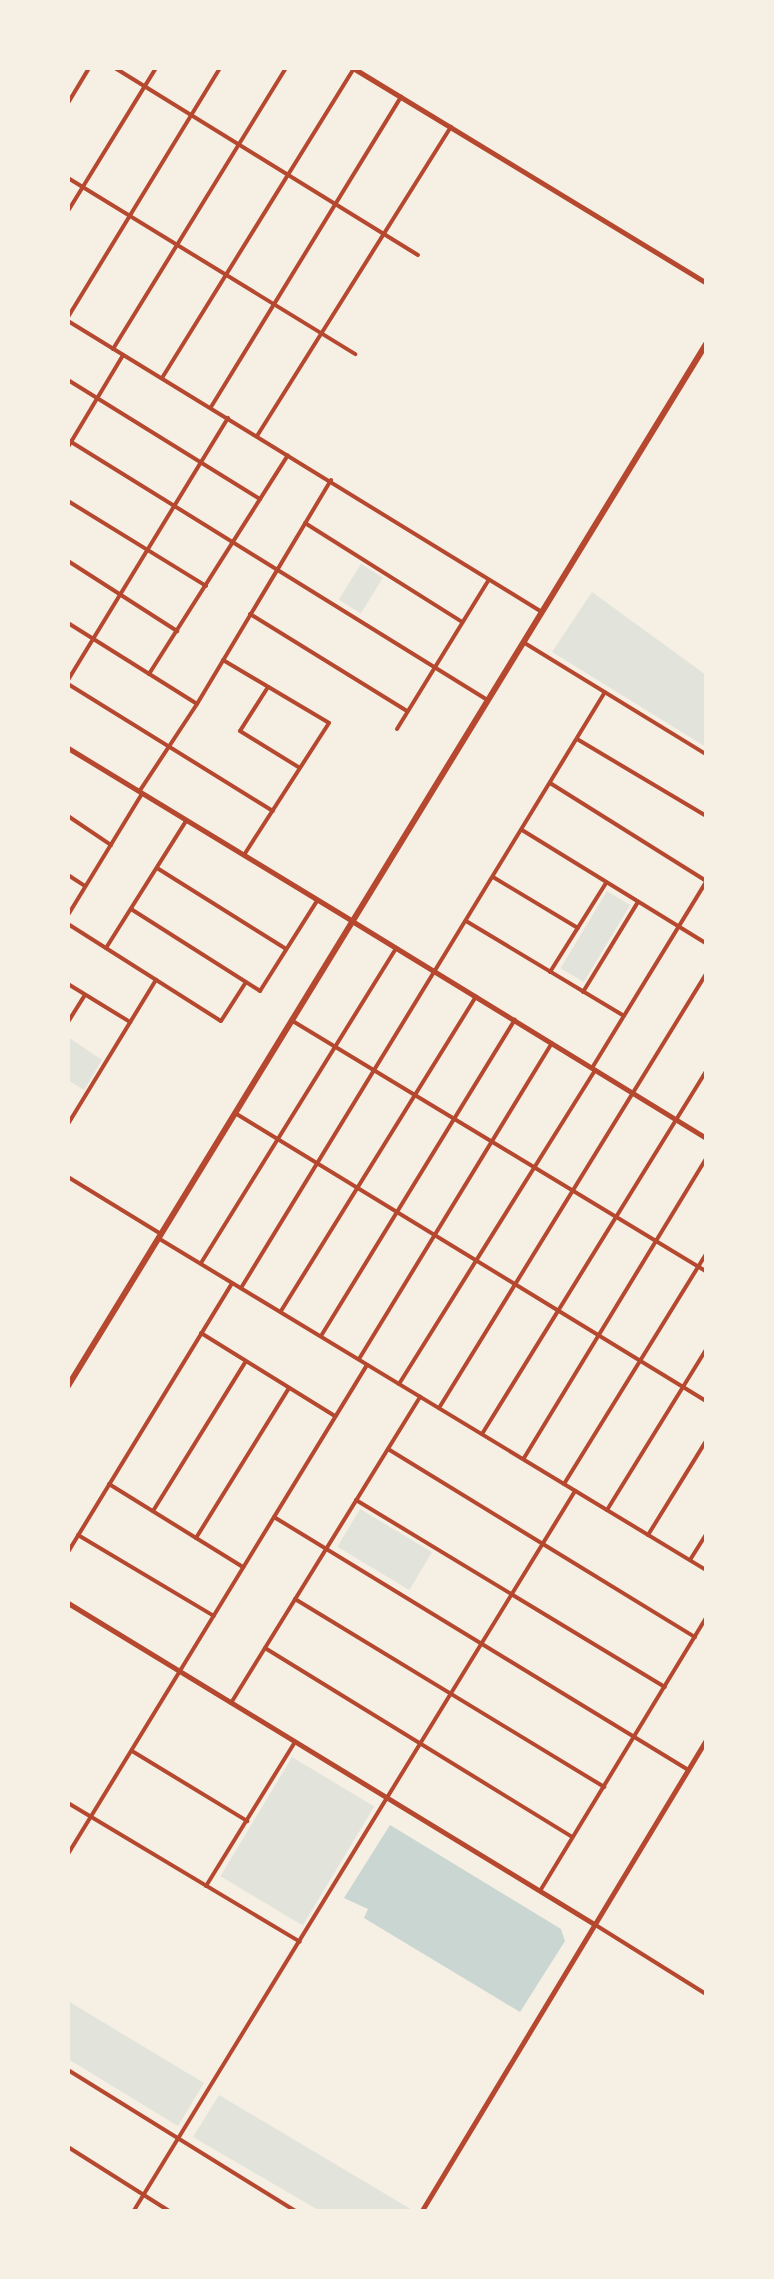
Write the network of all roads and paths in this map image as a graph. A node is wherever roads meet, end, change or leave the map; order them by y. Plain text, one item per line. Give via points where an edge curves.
1 (89, 68) edge
2 (115, 68) edge
3 (156, 68) edge
4 (220, 68) edge
5 (286, 68) edge
6 (354, 68) edge
7 (144, 86) junction
8 (401, 96) junction
9 (68, 103) edge
10 (191, 114) junction
11 (450, 127) junction
12 (239, 144) junction
13 (289, 174) junction
14 (68, 178) edge
15 (82, 187) junction
16 (336, 202) junction
17 (68, 211) edge
18 (130, 216) junction
19 (384, 234) junction
20 (177, 245) junction
21 (418, 255) dead end
22 (226, 275) junction
23 (706, 284) edge
24 (274, 303) junction
25 (68, 319) edge
26 (321, 333) junction
27 (706, 344) edge
28 (113, 349) junction
29 (355, 354) dead end
30 (123, 355) junction
31 (162, 378) junction
32 (68, 380) edge
33 (98, 399) junction
34 (210, 407) junction
35 (228, 418) junction
36 (257, 436) junction
37 (69, 443) edge
38 (288, 454) junction
39 (201, 462) junction
40 (331, 480) junction
41 (260, 499) junction
42 (68, 501) edge
43 (174, 505) junction
44 (305, 522) junction
45 (234, 542) junction
46 (147, 550) junction
47 (68, 561) edge
48 (277, 569) junction
49 (488, 581) junction
50 (206, 586) junction
51 (120, 593) junction
52 (542, 612) junction
53 (250, 614) junction
54 (68, 622) edge
55 (462, 622) junction
56 (176, 631) junction
57 (93, 638) junction
58 (524, 642) junction
59 (223, 660) junction
60 (434, 666) junction
61 (148, 674) junction
62 (68, 682) edge
63 (268, 687) junction
64 (605, 692) junction
65 (488, 700) junction
66 (196, 704) junction
67 (407, 711) junction
68 (396, 729) dead end
69 (577, 739) junction
70 (169, 747) junction
71 (68, 748) edge
72 (706, 754) edge
73 (300, 768) junction
74 (550, 783) junction
75 (141, 793) junction
76 (273, 811) junction
77 (68, 816) edge
78 (706, 816) edge
79 (186, 821) junction
80 (522, 830) junction
81 (111, 844) junction
82 (244, 856) junction
83 (157, 868) junction
84 (68, 875) edge
85 (493, 877) junction
86 (606, 882) junction
87 (706, 882) edge
88 (85, 886) junction
89 (318, 901) junction
90 (638, 902) junction
91 (131, 909) junction
92 (68, 915) edge
93 (352, 921) junction
94 (466, 921) junction
95 (68, 924) edge
96 (679, 927) junction
97 (578, 928) junction
98 (706, 944) edge
99 (106, 948) junction
100 (396, 948) junction
101 (286, 949) junction
102 (435, 972) junction
103 (550, 972) junction
104 (706, 974) edge
105 (156, 980) junction
106 (246, 982) junction
107 (68, 984) edge
108 (583, 992) junction
109 (85, 995) junction
110 (476, 996) junction
111 (624, 1016) junction
112 (292, 1020) junction
113 (514, 1020) junction
114 (68, 1022) edge
115 (130, 1022) junction
116 (552, 1043) junction
117 (335, 1047) junction
118 (594, 1069) junction
119 (374, 1070) junction
120 (706, 1070) edge
121 (633, 1093) junction
122 (414, 1094) junction
123 (235, 1113) junction
124 (454, 1118) junction
125 (677, 1119) junction
126 (68, 1124) edge
127 (706, 1138) edge
128 (278, 1140) junction
129 (493, 1142) junction
130 (706, 1159) edge
131 (318, 1164) junction
132 (534, 1166) junction
133 (68, 1177) edge
134 (357, 1188) junction
135 (573, 1190) junction
136 (397, 1212) junction
137 (616, 1216) junction
138 (160, 1236) junction
139 (436, 1236) junction
140 (657, 1240) junction
141 (706, 1254) edge
142 (475, 1260) junction
143 (200, 1264) junction
144 (699, 1266) junction
145 (706, 1271) edge
146 (232, 1283) junction
147 (515, 1285) junction
148 (241, 1288) junction
149 (280, 1312) junction
150 (558, 1312) junction
151 (201, 1334) junction
152 (320, 1336) junction
153 (598, 1336) junction
154 (706, 1350) edge
155 (359, 1360) junction
156 (246, 1361) junction
157 (640, 1362) junction
158 (367, 1364) junction
159 (399, 1384) junction
160 (68, 1386) edge
161 (289, 1388) junction
162 (684, 1388) junction
163 (420, 1397) junction
164 (706, 1401) edge
165 (439, 1408) junction
166 (336, 1416) junction
167 (482, 1434) junction
168 (706, 1442) edge
169 (388, 1448) junction
170 (523, 1459) junction
171 (109, 1484) junction
172 (564, 1484) junction
173 (575, 1490) junction
174 (356, 1500) junction
175 (607, 1510) junction
176 (153, 1512) junction
177 (274, 1517) junction
178 (706, 1534) edge
179 (78, 1535) junction
180 (648, 1535) junction
181 (196, 1538) junction
182 (543, 1545) junction
183 (326, 1548) junction
184 (68, 1552) edge
185 (690, 1560) junction
186 (244, 1567) junction
187 (706, 1570) edge
188 (513, 1595) junction
189 (295, 1599) junction
190 (68, 1603) edge
191 (214, 1616) junction
192 (706, 1618) edge
193 (695, 1637) junction
194 (483, 1644) junction
195 (265, 1648) junction
196 (180, 1672) junction
197 (665, 1687) junction
198 (452, 1694) junction
199 (231, 1703) junction
200 (635, 1738) junction
201 (706, 1740) edge
202 (295, 1742) junction
203 (421, 1744) junction
204 (132, 1751) junction
205 (688, 1770) junction
206 (604, 1787) junction
207 (388, 1799) junction
208 (68, 1803) edge
209 (90, 1816) junction
210 (247, 1820) junction
211 (572, 1837) junction
212 (68, 1854) edge
213 (206, 1886) junction
214 (540, 1892) junction
215 (594, 1924) junction
216 (300, 1942) junction
217 (706, 1994) edge
218 (68, 2070) edge
219 (180, 2139) junction
220 (68, 2146) edge
221 (144, 2195) junction
222 (134, 2212) edge
223 (170, 2212) edge
224 (297, 2212) edge
225 (421, 2212) edge

1 - 9 street
2 - 7 street
3 - 7 street
4 - 10 street
5 - 12 street
6 - 8 street
6 - 13 street
7 - 10 street
7 - 15 street
8 - 11 street
8 - 16 street
10 - 12 street
10 - 18 street
11 - 19 street
11 - 23 street
12 - 13 street
12 - 20 street
13 - 16 street
13 - 22 street
14 - 15 street
15 - 17 street
15 - 18 street
16 - 19 street
16 - 24 street
18 - 20 street
18 - 25 street
19 - 21 street
19 - 26 street
20 - 22 street
20 - 28 street
22 - 24 street
22 - 31 street
24 - 26 street
24 - 34 street
25 - 28 street
26 - 29 street
26 - 36 street
27 - 52 main road
28 - 30 street
30 - 31 street
30 - 33 street
31 - 34 street
32 - 33 street
33 - 37 street
33 - 39 street
34 - 35 street
35 - 36 street
35 - 39 street
36 - 38 street
37 - 43 street
38 - 40 street
38 - 41 street
39 - 41 street
39 - 43 street
40 - 44 street
40 - 49 street
41 - 45 street
42 - 46 street
43 - 45 street
43 - 46 street
44 - 48 street
44 - 55 street
45 - 48 street
45 - 50 street
46 - 50 street
46 - 51 street
47 - 51 street
48 - 53 street
48 - 60 street
49 - 52 street
49 - 55 street
50 - 56 street
51 - 56 street
51 - 57 street
52 - 58 main road
53 - 59 street
53 - 67 street
54 - 57 street
55 - 60 street
56 - 61 street
57 - 61 street
57 - 62 street
58 - 64 street
58 - 65 main road
59 - 63 street
59 - 66 street
60 - 65 street
60 - 67 street
61 - 66 street
62 - 70 street
63 - 73 street via 240,731
63 - 73 street via 329,724
64 - 69 street
64 - 72 street
65 - 93 main road
66 - 70 street
67 - 68 street
69 - 74 street
69 - 78 street
70 - 75 street
70 - 76 street
71 - 75 street
73 - 76 street
74 - 80 street
74 - 87 street
75 - 79 street
75 - 81 street
76 - 82 street
77 - 81 street
79 - 82 street
79 - 83 street
80 - 85 street
80 - 86 street
81 - 88 street
82 - 89 street
83 - 91 street
83 - 101 street
84 - 88 street
85 - 94 street
85 - 97 street
86 - 90 street
86 - 97 street
87 - 96 street
88 - 92 street
89 - 93 street
89 - 101 street
90 - 96 street
90 - 108 street
91 - 99 street
91 - 106 street
93 - 100 street
93 - 112 main road
94 - 102 street
94 - 103 street
95 - 99 street
96 - 98 street
96 - 111 street
97 - 103 street
99 - 105 street
100 - 102 street
100 - 117 street
101 - 106 street via 260,991
102 - 110 street
102 - 119 street
103 - 108 street
104 - 121 street
105 - 106 street via 221,1021
105 - 115 street
107 - 109 street
108 - 111 street
109 - 114 street
109 - 115 street
110 - 113 street
110 - 122 street
111 - 118 street
112 - 117 street
112 - 123 main road
113 - 116 street
113 - 124 street
115 - 126 street
116 - 118 street
116 - 129 street
117 - 119 street
117 - 128 street
118 - 121 street
118 - 132 street
119 - 122 street
119 - 131 street
120 - 125 street
121 - 125 street
121 - 135 street
122 - 124 street
122 - 134 street
123 - 128 street
123 - 138 main road
124 - 129 street
124 - 136 street
125 - 127 street
125 - 137 street
128 - 131 street
128 - 143 street
129 - 132 street
129 - 139 street
130 - 140 street
131 - 134 street
131 - 148 street
132 - 135 street
132 - 142 street
133 - 138 street
134 - 136 street
134 - 149 street
135 - 137 street
135 - 147 street
136 - 139 street
136 - 152 street
137 - 140 street
137 - 150 street
138 - 143 street
138 - 160 main road
139 - 142 street
139 - 155 street
140 - 144 street
140 - 153 street
141 - 144 street
142 - 147 street
142 - 159 street
143 - 146 street
144 - 145 street
144 - 157 street
146 - 148 street
146 - 151 street
147 - 150 street
147 - 165 street
148 - 149 street
149 - 152 street
150 - 153 street
150 - 167 street
151 - 156 street
151 - 171 street
152 - 155 street
153 - 157 street
153 - 170 street
154 - 162 street
155 - 158 street
156 - 161 street
156 - 176 street
157 - 162 street
157 - 172 street
158 - 159 street
158 - 166 street
159 - 163 street
161 - 166 street
161 - 181 street
162 - 164 street
162 - 175 street
163 - 165 street
163 - 169 street
165 - 167 street
166 - 177 street
167 - 170 street
168 - 180 street
169 - 174 street
169 - 182 street
170 - 172 street
171 - 176 street
171 - 179 street
172 - 173 street
173 - 175 street
173 - 182 street
174 - 183 street
174 - 188 street
175 - 180 street
176 - 181 street
177 - 183 street
177 - 186 street
178 - 185 street
179 - 184 street
179 - 191 street
180 - 185 street
181 - 186 street
182 - 188 street
182 - 193 street
183 - 189 street
183 - 194 street
185 - 187 street
186 - 191 street
188 - 194 street
188 - 197 street
189 - 195 street
189 - 198 street
190 - 196 street
191 - 196 street
192 - 193 street
193 - 197 street
194 - 198 street
194 - 200 street
195 - 199 street
195 - 203 street
196 - 199 street
196 - 204 street
197 - 200 street
198 - 203 street
198 - 206 street
199 - 202 street
200 - 205 street
200 - 206 street
201 - 205 street
202 - 207 street
202 - 210 street
203 - 207 street
203 - 211 street
204 - 209 street
204 - 210 street
205 - 215 street
206 - 211 street
207 - 214 street
207 - 216 street
208 - 209 street
209 - 212 street
209 - 213 street
210 - 213 street
211 - 214 street
213 - 216 street
214 - 215 street
215 - 217 street
215 - 225 street
216 - 219 street
218 - 219 street
219 - 221 street
219 - 224 street
220 - 221 street
221 - 222 street
221 - 223 street

